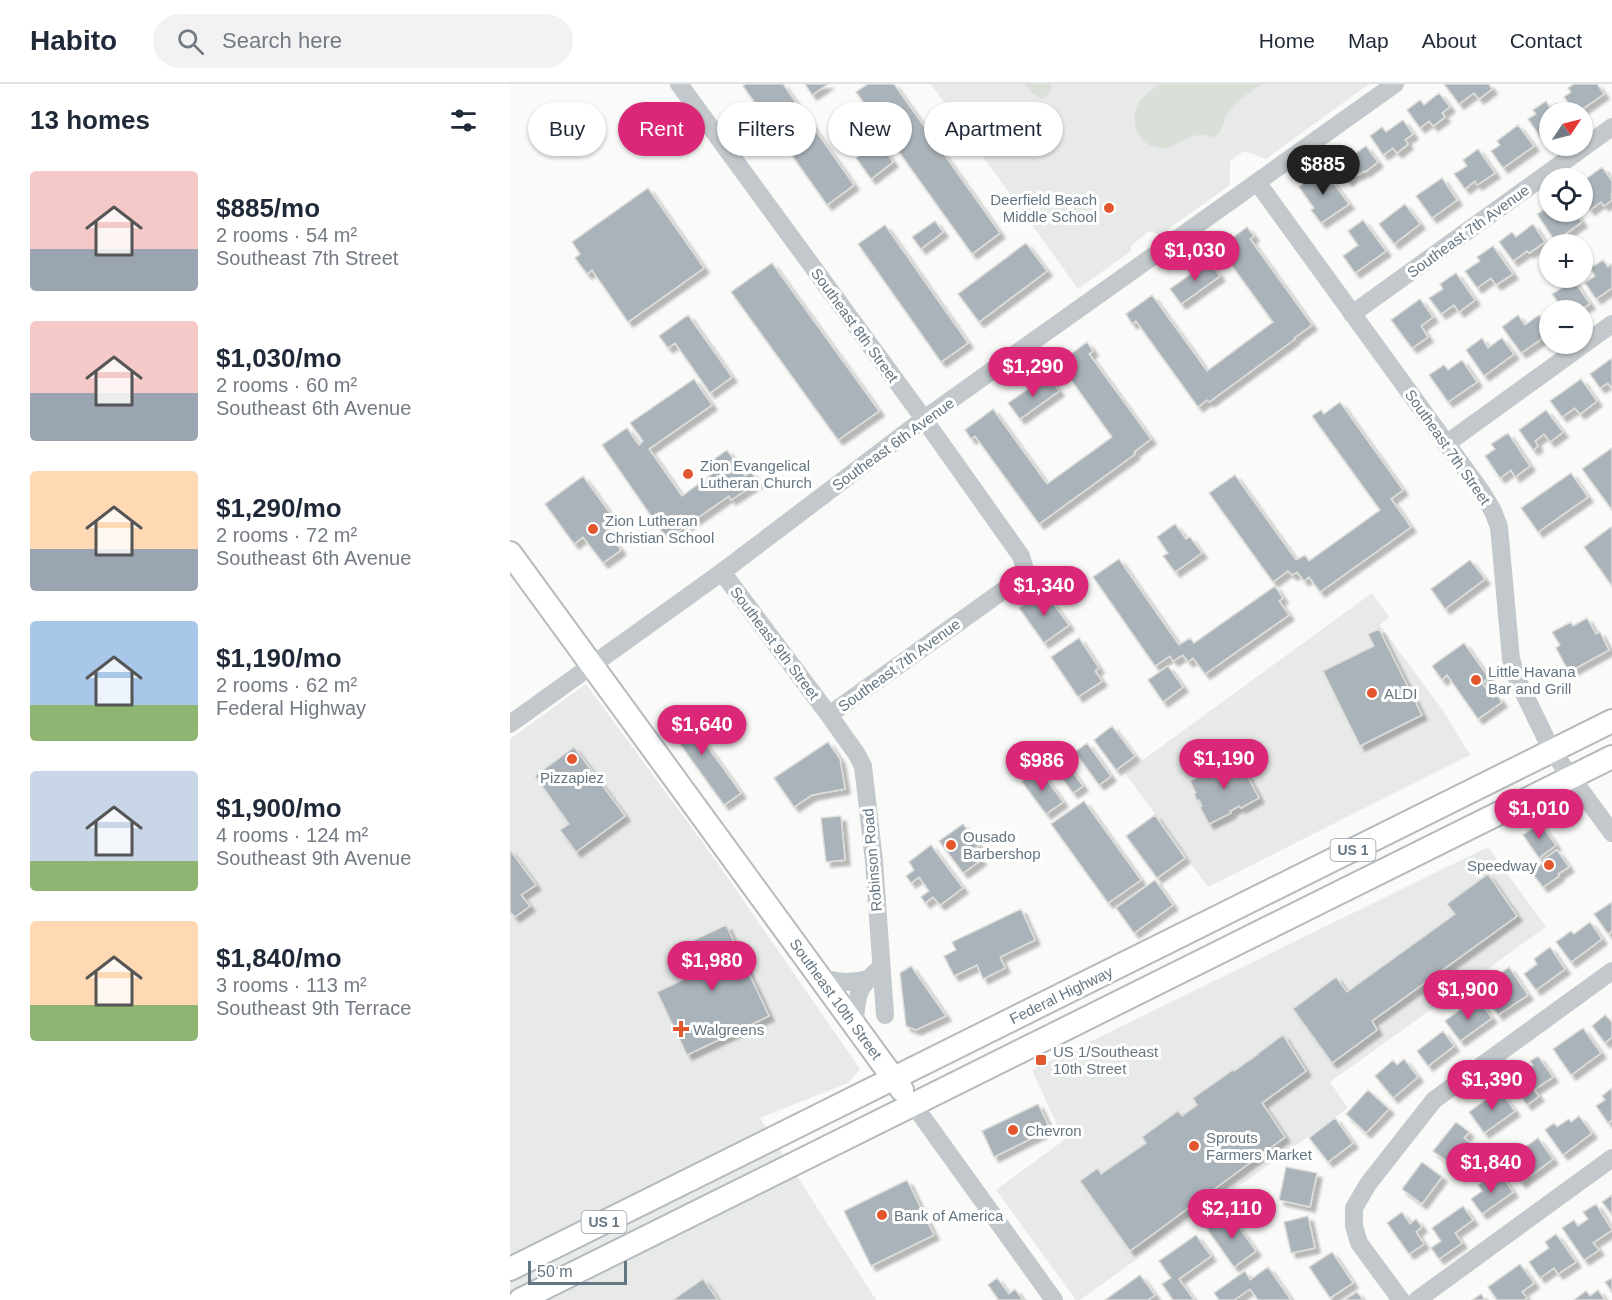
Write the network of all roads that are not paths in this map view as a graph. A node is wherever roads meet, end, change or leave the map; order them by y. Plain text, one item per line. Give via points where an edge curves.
1 (679, 84) edge
2 (1395, 84) edge
3 (1612, 127) edge
4 (1257, 182) junction
5 (1352, 314) junction
6 (1612, 324) edge
7 (924, 419) junction
8 (1446, 444) junction
9 (510, 554) edge
10 (1025, 570) joint
11 (722, 572) junction
12 (591, 665) junction
13 (829, 715) junction
14 (1612, 721) edge
15 (510, 724) edge
16 (1552, 751) junction
17 (1612, 757) edge
18 (1571, 778) junction
19 (1612, 834) edge
20 (1368, 843) junction
21 (1243, 905) junction
22 (1255, 934) junction
23 (1205, 959) junction
24 (1612, 971) edge
25 (874, 973) junction
26 (822, 978) junction
27 (885, 1015) dead end
28 (855, 1024) junction
29 (894, 1078) junction
30 (913, 1104) junction
31 (1612, 1158) edge
32 (698, 1176) junction
33 (678, 1221) junction
34 (510, 1269) edge
35 (520, 1300) edge
36 (1054, 1300) edge
37 (1401, 1300) edge
38 (1417, 1300) edge

1 - 7 street, Southeast 8th Street
2 - 4 street, Southeast 6th Avenue
3 - 5 street, Southeast 7th Avenue
4 - 5 street, Southeast 7th Street
4 - 7 street, Southeast 6th Avenue
5 - 8 street, Southeast 7th Street
6 - 8 street
7 - 10 street, Southeast 8th Street via 1021,556
7 - 11 street, Southeast 6th Avenue
8 - 16 street, Southeast 7th Street via 1481,491 1499,526 1511,658
9 - 12 main road, Southeast 10th Street
10 - 13 street, Southeast 7th Avenue via 1015,582
11 - 12 street, Southeast 6th Avenue
11 - 13 street, Southeast 9th Street
12 - 15 street, Southeast 6th Avenue
12 - 26 main road, Southeast 10th Street
13 - 25 street, Robinson Road via 863,766 874,861
14 - 16 main road, Federal Highway / US 1
16 - 18 street, Southeast 7th Street
16 - 20 main road, Federal Highway / US 1
17 - 18 main road, Federal Highway / US 1
18 - 19 street, Southeast 7th Street
18 - 22 main road, Federal Highway / US 1
20 - 21 main road, Federal Highway / US 1
20 - 22 main road via 1362,856 1274,904 1263,915
21 - 23 main road via 1235,930
21 - 29 main road, Federal Highway / US 1
22 - 23 main road, Federal Highway / US 1
23 - 30 main road, Federal Highway / US 1
24 - 37 street via 1434,1100 1368,1184 1354,1208 1359,1244
25 - 26 street via 853,982
25 - 27 street, Robinson Road
25 - 28 street via 860,990
26 - 28 main road, Southeast 10th Street
28 - 29 main road, Southeast 10th Street
29 - 30 main road, Southeast 10th Street
29 - 32 main road, Federal Highway / US 1
30 - 33 main road, Federal Highway / US 1
30 - 36 street, Southeast 10th Street
31 - 38 street
32 - 33 main road via 696,1196
32 - 34 main road, Federal Highway / US 1
33 - 35 main road, Federal Highway / US 1

